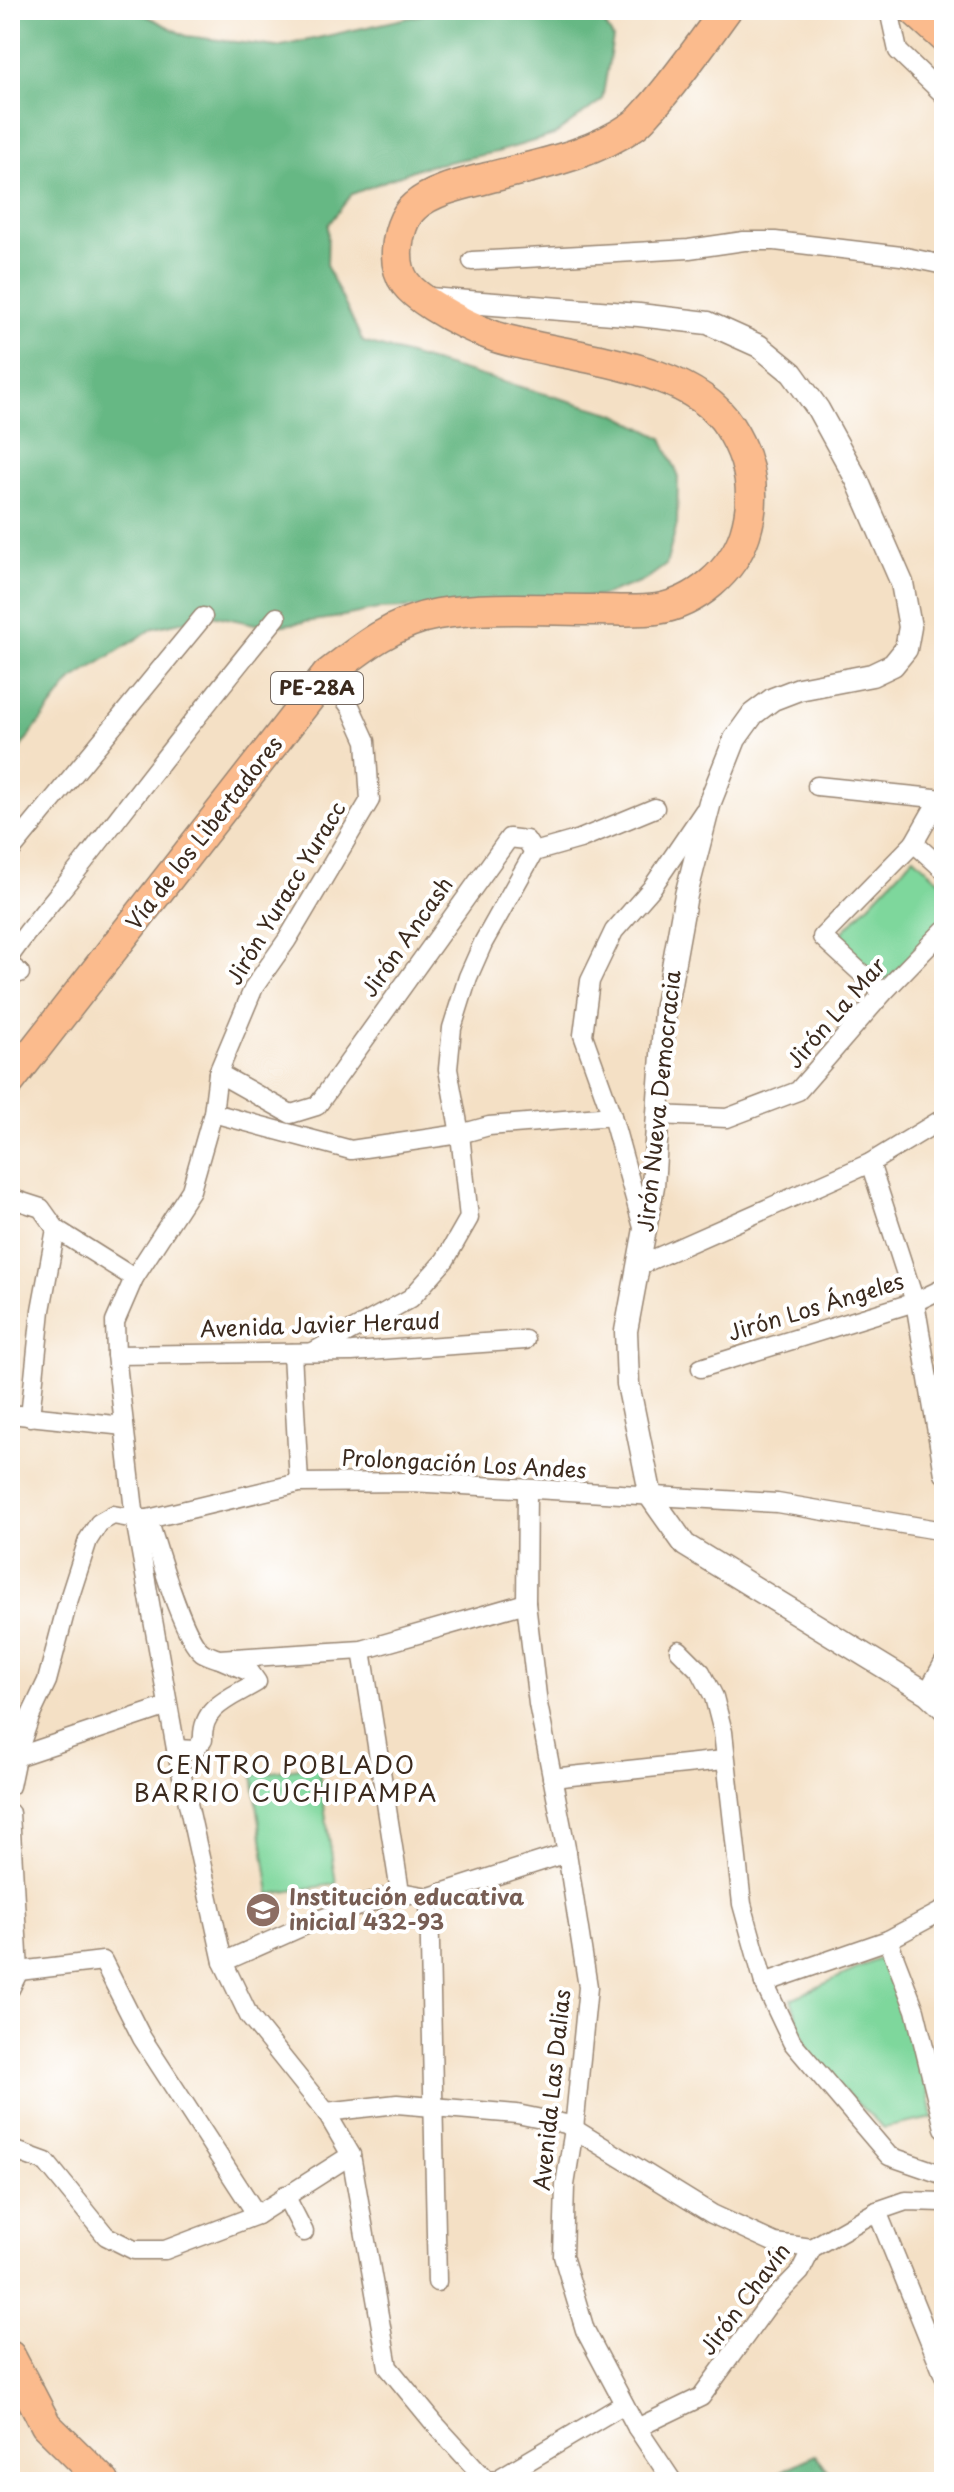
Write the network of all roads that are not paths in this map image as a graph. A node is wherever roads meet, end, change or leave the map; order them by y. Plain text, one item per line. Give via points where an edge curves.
1 (726, 10) edge
2 (889, 10) edge
3 (914, 10) edge
4 (944, 37) edge
5 (944, 95) edge
6 (472, 261) dead end
7 (944, 265) edge
8 (420, 298) junction
9 (203, 617) dead end
10 (277, 617) dead end
11 (327, 675) junction
12 (817, 786) dead end
13 (942, 799) edge
14 (710, 802) junction
15 (655, 808) dead end
16 (914, 843) junction
17 (10, 852) edge
18 (534, 852) junction
19 (944, 870) edge
20 (944, 930) edge
21 (10, 956) edge
22 (883, 993) junction
23 (218, 1073) junction
24 (10, 1081) edge
25 (213, 1113) junction
26 (657, 1115) junction
27 (612, 1116) junction
28 (944, 1118) edge
29 (460, 1134) junction
30 (870, 1163) junction
31 (10, 1198) edge
32 (56, 1229) junction
33 (645, 1235) junction
34 (640, 1265) junction
35 (134, 1278) junction
36 (944, 1288) edge
37 (915, 1302) junction
38 (525, 1340) dead end
39 (313, 1352) junction
40 (292, 1353) junction
41 (116, 1355) junction
42 (701, 1368) dead end
43 (10, 1414) edge
44 (30, 1417) junction
45 (124, 1426) junction
46 (944, 1474) edge
47 (299, 1483) junction
48 (527, 1490) junction
49 (651, 1497) junction
50 (142, 1519) junction
51 (944, 1531) edge
52 (526, 1603) junction
53 (362, 1650) junction
54 (679, 1650) dead end
55 (219, 1659) junction
56 (944, 1662) edge
57 (927, 1693) junction
58 (168, 1706) junction
59 (944, 1709) edge
60 (176, 1749) junction
61 (13, 1758) edge
62 (724, 1760) junction
63 (552, 1778) junction
64 (10, 1786) edge
65 (10, 1813) edge
66 (567, 1853) junction
67 (400, 1892) junction
68 (429, 1897) junction
69 (944, 1910) edge
70 (888, 1940) junction
71 (223, 1962) junction
72 (19, 1971) junction
73 (764, 1983) junction
74 (10, 1989) edge
75 (432, 2107) junction
76 (326, 2112) junction
77 (944, 2128) edge
78 (574, 2129) junction
79 (10, 2149) edge
80 (351, 2155) junction
81 (944, 2175) edge
82 (285, 2195) junction
83 (944, 2202) edge
84 (877, 2211) junction
85 (257, 2215) junction
86 (304, 2232) dead end
87 (812, 2248) junction
88 (437, 2282) dead end
89 (10, 2356) edge
90 (944, 2376) edge
91 (624, 2404) junction
92 (637, 2428) junction
93 (104, 2482) edge
94 (491, 2482) edge
95 (673, 2482) edge

1 - 8 highway, Vía de los Libertadores / PE-28A via 635,125 577,155 465,184 414,206 402,225 397,270
2 - 5 street via 898,51
3 - 4 highway
6 - 7 street via 775,241
8 - 11 highway, Vía de los Libertadores / PE-28A via 496,337 631,368 698,396 727,422 742,450 750,474 749,521 728,569 686,599 660,609 434,615 368,644
8 - 14 street, Jirón Nueva Democracia via 708,323 759,346 792,373 818,409 857,480 902,583 910,627 906,649 893,665 872,675 799,689 753,714 735,739
9 - 17 street
10 - 21 street
11 - 23 street, Jirón Yuracc Yuracc via 366,741 370,800 254,987
11 - 24 highway, Vía de los Libertadores / PE-28A
12 - 13 street
13 - 16 street
14 - 26 street, Jirón Nueva Democracia via 665,1011
14 - 27 street via 651,889 614,931 590,981 583,1035
15 - 18 street, Jirón Ancash
16 - 19 street
16 - 22 street via 822,937
18 - 23 street, Jirón Ancash via 526,840 509,838 317,1106 291,1114
18 - 29 street via 483,943 452,1028 448,1069
20 - 22 street, Jirón La Mar
22 - 26 street, Jirón La Mar via 798,1091 727,1118
23 - 25 street, Jirón Yuracc Yuracc
25 - 29 street via 351,1150
25 - 35 street, Jirón Yuracc Yuracc via 191,1190
26 - 33 street, Jirón Nueva Democracia
27 - 29 street via 489,1126
27 - 33 street
28 - 30 street
29 - 39 street via 469,1218 445,1260 411,1298
30 - 34 street
30 - 37 street
31 - 32 street via 41,1208
32 - 35 street
32 - 44 street
33 - 34 street, Jirón Nueva Democracia
34 - 49 street, Jirón Nueva Democracia via 626,1331 628,1384
35 - 41 street, Jirón Yuracc Yuracc via 115,1322
36 - 37 street, Jirón Los Ángeles
37 - 42 street, Jirón Los Ángeles
37 - 46 street
38 - 39 street, Avenida Javier Heraud
39 - 40 street, Avenida Javier Heraud
40 - 41 street, Avenida Javier Heraud
40 - 47 street
41 - 45 street, Jirón Yuracc Yuracc
43 - 44 street
44 - 45 street
45 - 50 street, Jirón Yuracc Yuracc
47 - 48 street, Prolongación Los Andes via 411,1482
47 - 50 street, Prolongación Los Andes
48 - 49 street, Prolongación Los Andes
48 - 52 street, Avenida Las Dalias
49 - 51 street, Prolongación Los Andes via 777,1503
49 - 57 street via 685,1545
50 - 55 street via 193,1640 201,1651
50 - 58 street
50 - 61 street via 113,1515 99,1523 88,1540 47,1681
52 - 53 street
52 - 63 street, Avenida Las Dalias
53 - 55 street
53 - 67 street
54 - 62 street via 701,1672 714,1697
55 - 60 street via 250,1672 257,1682 211,1710 195,1750
56 - 57 street
57 - 59 street
58 - 60 street
58 - 61 street
60 - 71 street
61 - 64 street
62 - 63 street
62 - 73 street via 742,1904
63 - 66 street, Avenida Las Dalias
65 - 72 street
66 - 68 street
66 - 78 street, Avenida Las Dalias via 588,1987
67 - 68 street
67 - 71 street via 315,1921
68 - 75 street
69 - 70 street
70 - 73 street
70 - 77 street via 915,2010
71 - 76 street via 249,2016
72 - 74 street
72 - 85 street via 103,1961 142,2038
73 - 81 street via 792,2042 889,2156
75 - 76 street via 397,2104
75 - 78 street via 517,2114
75 - 88 street
76 - 80 street
78 - 87 street via 712,2214 775,2243
78 - 91 street, Avenida Las Dalias via 565,2185 563,2256 585,2330
79 - 85 street via 46,2162 106,2236 134,2250 165,2250
80 - 82 street
80 - 94 street via 388,2367
82 - 85 street
82 - 86 street
83 - 84 street, Jirón Chavín via 906,2201
84 - 87 street, Jirón Chavín
84 - 90 street
87 - 92 street, Jirón Chavín via 800,2272 768,2305 701,2397
89 - 93 highway via 46,2425
91 - 92 street, Avenida Las Dalias
91 - 94 street
92 - 95 street, Avenida Las Dalias

